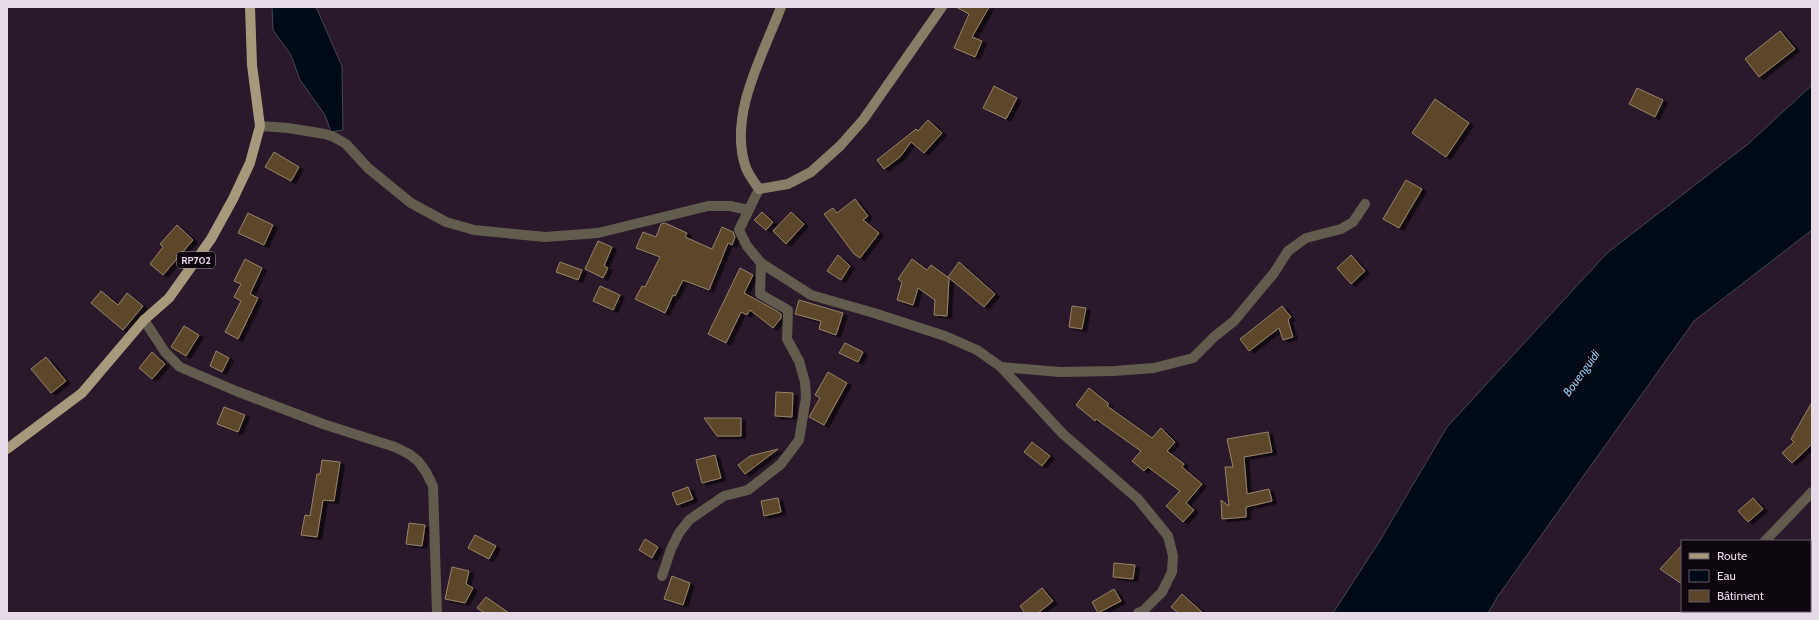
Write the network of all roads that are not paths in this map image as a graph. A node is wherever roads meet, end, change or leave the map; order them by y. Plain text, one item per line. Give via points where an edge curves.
1 (250, 7) edge
2 (781, 7) edge
3 (942, 7) edge
4 (260, 126) junction
5 (759, 189) junction
6 (1365, 204) dead end
7 (749, 210) junction
8 (761, 263) junction
9 (144, 320) junction
10 (1001, 367) junction
11 (7, 449) edge
12 (1812, 492) edge
13 (1766, 540) edge
14 (662, 576) dead end
15 (437, 613) edge
16 (1138, 613) edge

1 - 4 main road, RP702 via 252,65
2 - 5 main road via 746,96 742,118 740,138 745,166
3 - 5 main road via 863,120 840,146 811,172 788,184
4 - 7 street via 288,128 334,137 346,144 368,168 411,203 446,222 474,230 553,236 598,233 708,206 730,206
4 - 9 main road, RP702 via 250,163 211,239 170,298
5 - 7 street
6 - 10 street via 1353,222 1341,229 1306,238 1288,251 1240,315 1193,358 1154,368 1114,371 1060,372
7 - 8 street via 739,230 747,246
8 - 10 street via 811,295 945,336 977,350
8 - 14 street via 760,294 788,310 787,339 799,361 805,382 805,410 798,440 781,464 748,490 724,496 689,520 671,549
9 - 11 main road, RP702 via 82,393
9 - 15 street via 165,352 180,367 323,424 395,447 418,460 433,486
10 - 16 street via 1063,434 1138,499 1168,536 1173,556 1172,572 1162,592
12 - 13 street

